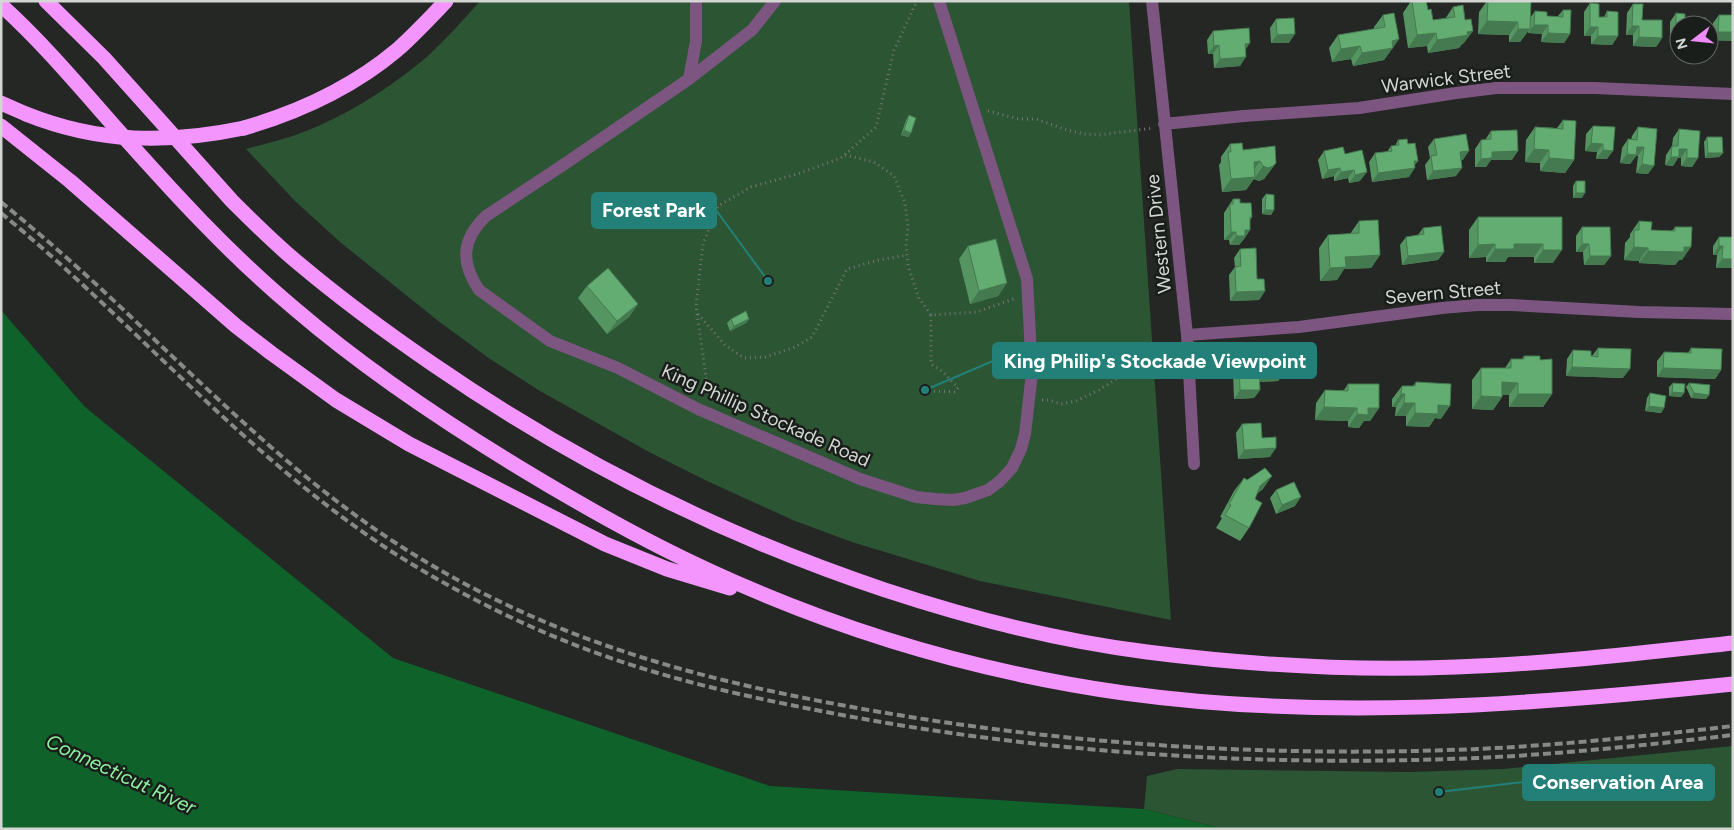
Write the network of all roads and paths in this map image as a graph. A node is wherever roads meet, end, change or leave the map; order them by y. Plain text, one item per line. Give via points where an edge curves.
1 (46, 1) edge
2 (446, 1) edge
3 (696, 1) edge
4 (776, 1) edge
5 (917, 1) edge
6 (939, 1) edge
7 (1152, 1) edge
8 (1, 5) edge
9 (690, 79) junction
10 (1733, 94) edge
11 (1, 103) edge
12 (973, 108) junction
13 (1164, 124) junction
14 (1, 126) edge
15 (845, 155) junction
16 (907, 255) junction
17 (1027, 296) junction
18 (697, 313) junction
19 (1733, 314) edge
20 (931, 315) junction
21 (1187, 335) junction
22 (1188, 352) junction
23 (929, 391) dead end
24 (1029, 400) junction
25 (711, 415) junction
26 (1194, 464) dead end
27 (767, 596) junction
28 (1733, 643) edge
29 (1733, 684) edge

1 - 28 highway via 104,58 248,217 296,262 367,317 465,386 568,451 676,506 789,556 965,615 1028,631 1143,652 1200,658 1328,666 1456,667
2 - 11 highway, bridge via 396,50 363,75 306,106 244,128 186,137 127,138 77,131
3 - 9 street via 696,41
4 - 9 street, King Phillip Stockade Road via 752,30
5 - 15 path via 894,50 876,126
6 - 12 street, King Phillip Stockade Road
7 - 13 street, Western Drive
8 - 27 highway via 48,51 225,246 293,308 348,352 440,418 544,483 653,544
9 - 25 street, King Phillip Stockade Road via 486,216 472,232 465,253 479,290 550,341 618,368
10 - 13 street, Warwick Street via 1595,88 1496,88 1359,108
12 - 13 path via 1019,119 1036,119 1067,130 1099,136
12 - 17 street, King Phillip Stockade Road via 1026,279
13 - 21 street, Western Drive
14 - 27 highway via 70,181 253,339 360,415 409,444 634,557 701,580
15 - 16 path via 874,162 894,176 905,203
15 - 18 path via 797,174 751,187 718,206 703,244
16 - 18 path via 846,269 812,337 794,348 765,357 744,358 725,344
16 - 20 path via 919,298
17 - 20 path via 1012,298 977,312
17 - 24 street, King Phillip Stockade Road via 1032,373
18 - 25 path
19 - 21 street, Severn Street via 1486,305 1299,327
20 - 23 path via 931,364 958,388 955,392
21 - 22 street, Western Drive
22 - 24 path via 1162,365 1121,376 1076,401 1061,404
22 - 26 street, Western Drive
24 - 25 street, King Phillip Stockade Road via 1024,441 1012,468 988,490 953,500 916,497 860,479
27 - 29 highway via 954,659 1067,684 1188,700 1313,708 1437,708 1560,701

